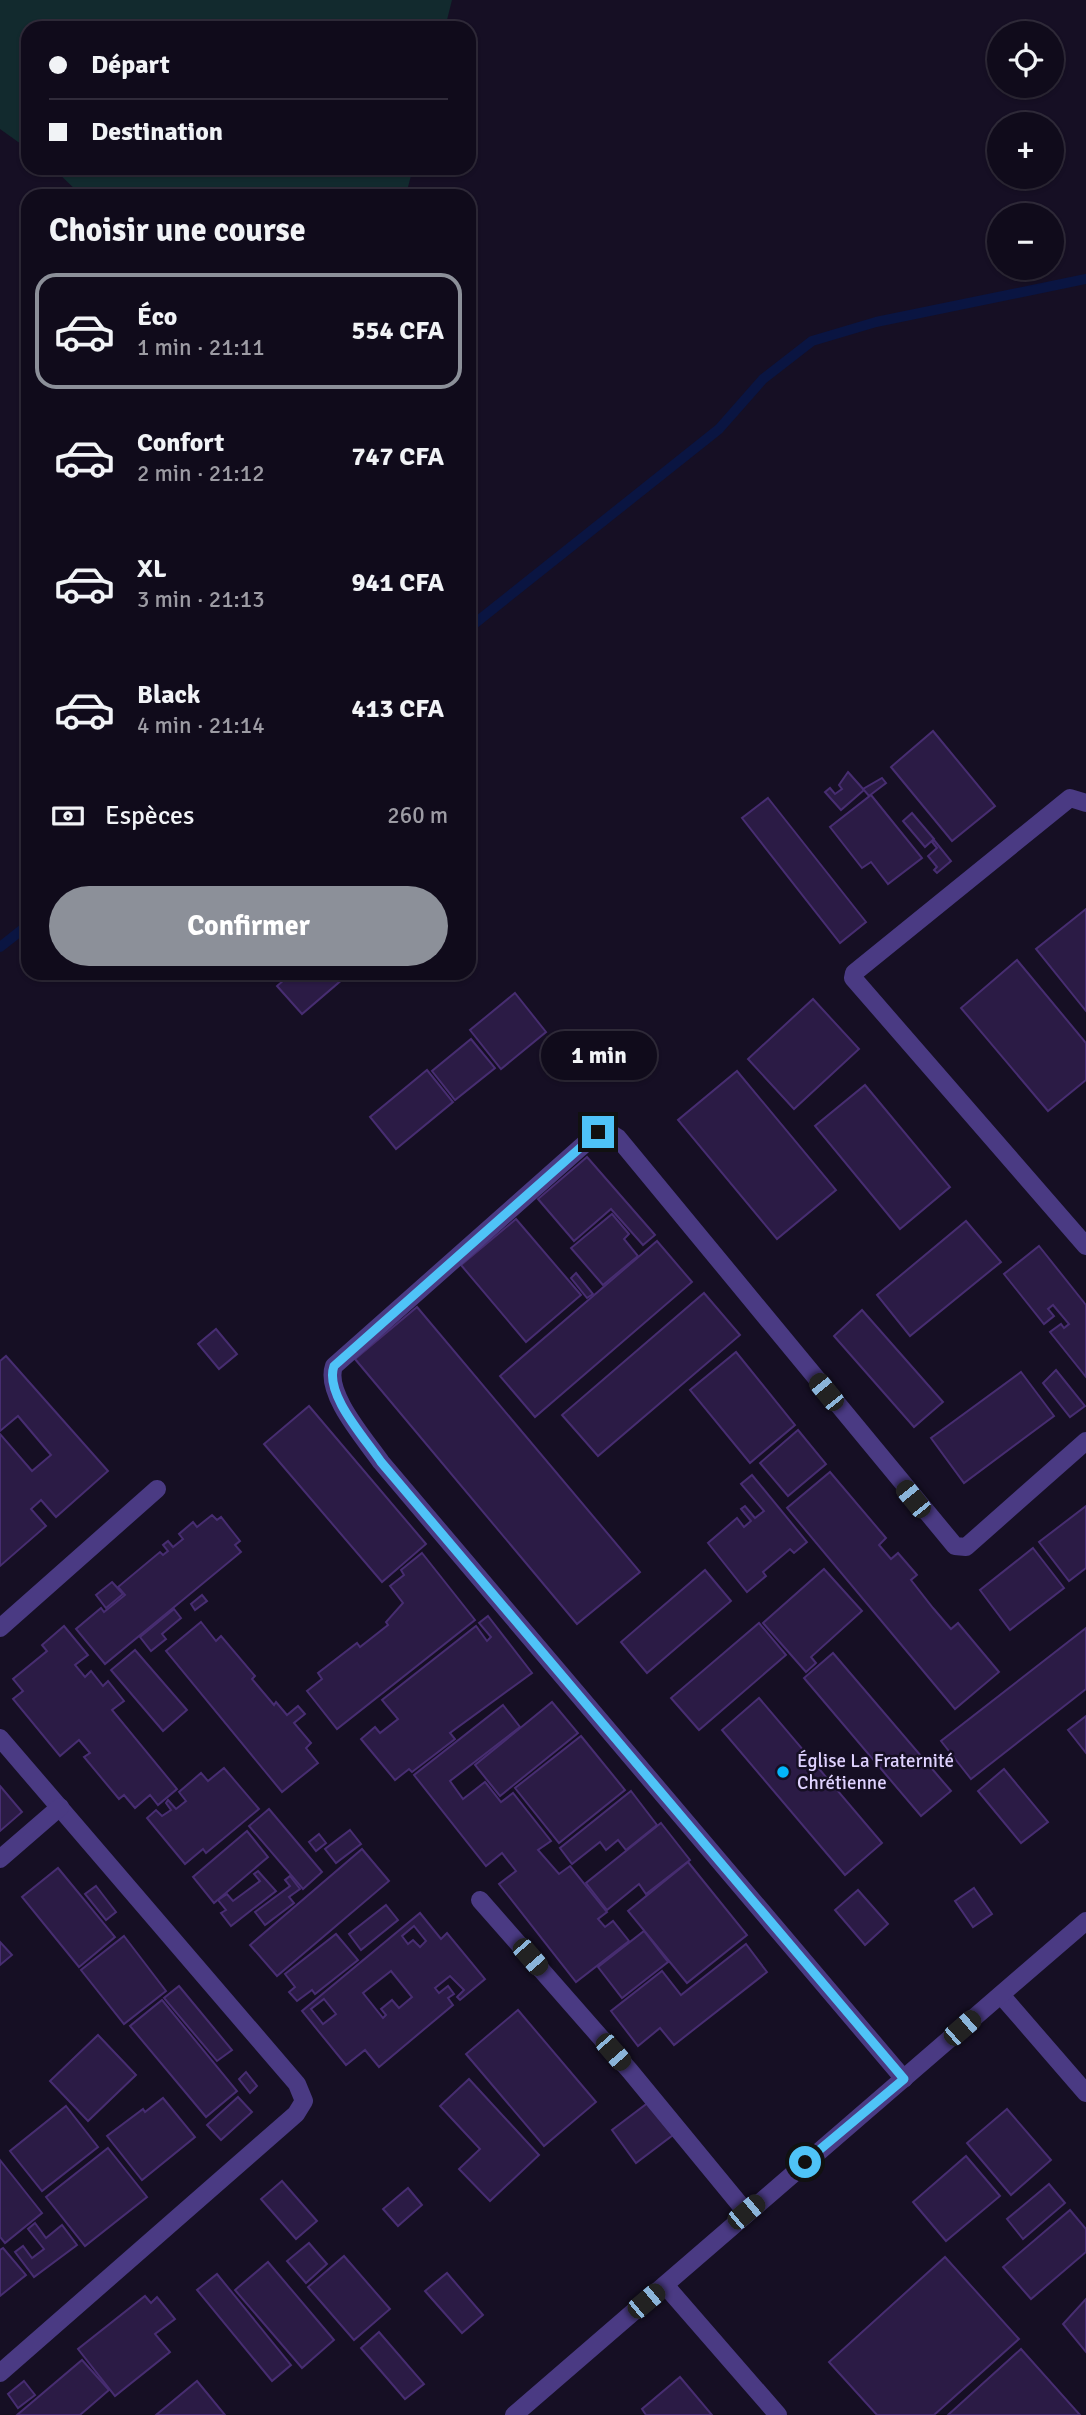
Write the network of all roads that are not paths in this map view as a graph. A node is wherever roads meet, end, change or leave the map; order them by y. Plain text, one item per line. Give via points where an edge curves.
1 (1086, 803) edge
2 (1086, 1246) edge
3 (1086, 1441) edge
4 (157, 1489) dead end
5 (0, 1628) edge
6 (0, 1738) edge
7 (60, 1807) junction
8 (0, 1859) edge
9 (480, 1900) dead end
10 (1086, 1921) edge
11 (1001, 1994) junction
12 (904, 2079) junction
13 (1086, 2092) edge
14 (746, 2212) junction
15 (665, 2285) junction
16 (0, 2373) edge
17 (514, 2415) edge
18 (778, 2415) edge

1 - 2 street via 1070,797 853,978
3 - 12 street via 966,1547 955,1546 610,1133 598,1132 334,1366 330,1377 334,1393 381,1462
4 - 5 street
6 - 7 street
7 - 8 street
7 - 16 street via 297,2084 304,2101 296,2114
9 - 14 street
10 - 11 street
11 - 12 street
11 - 13 street
12 - 14 street
14 - 15 street
15 - 17 street
15 - 18 street

